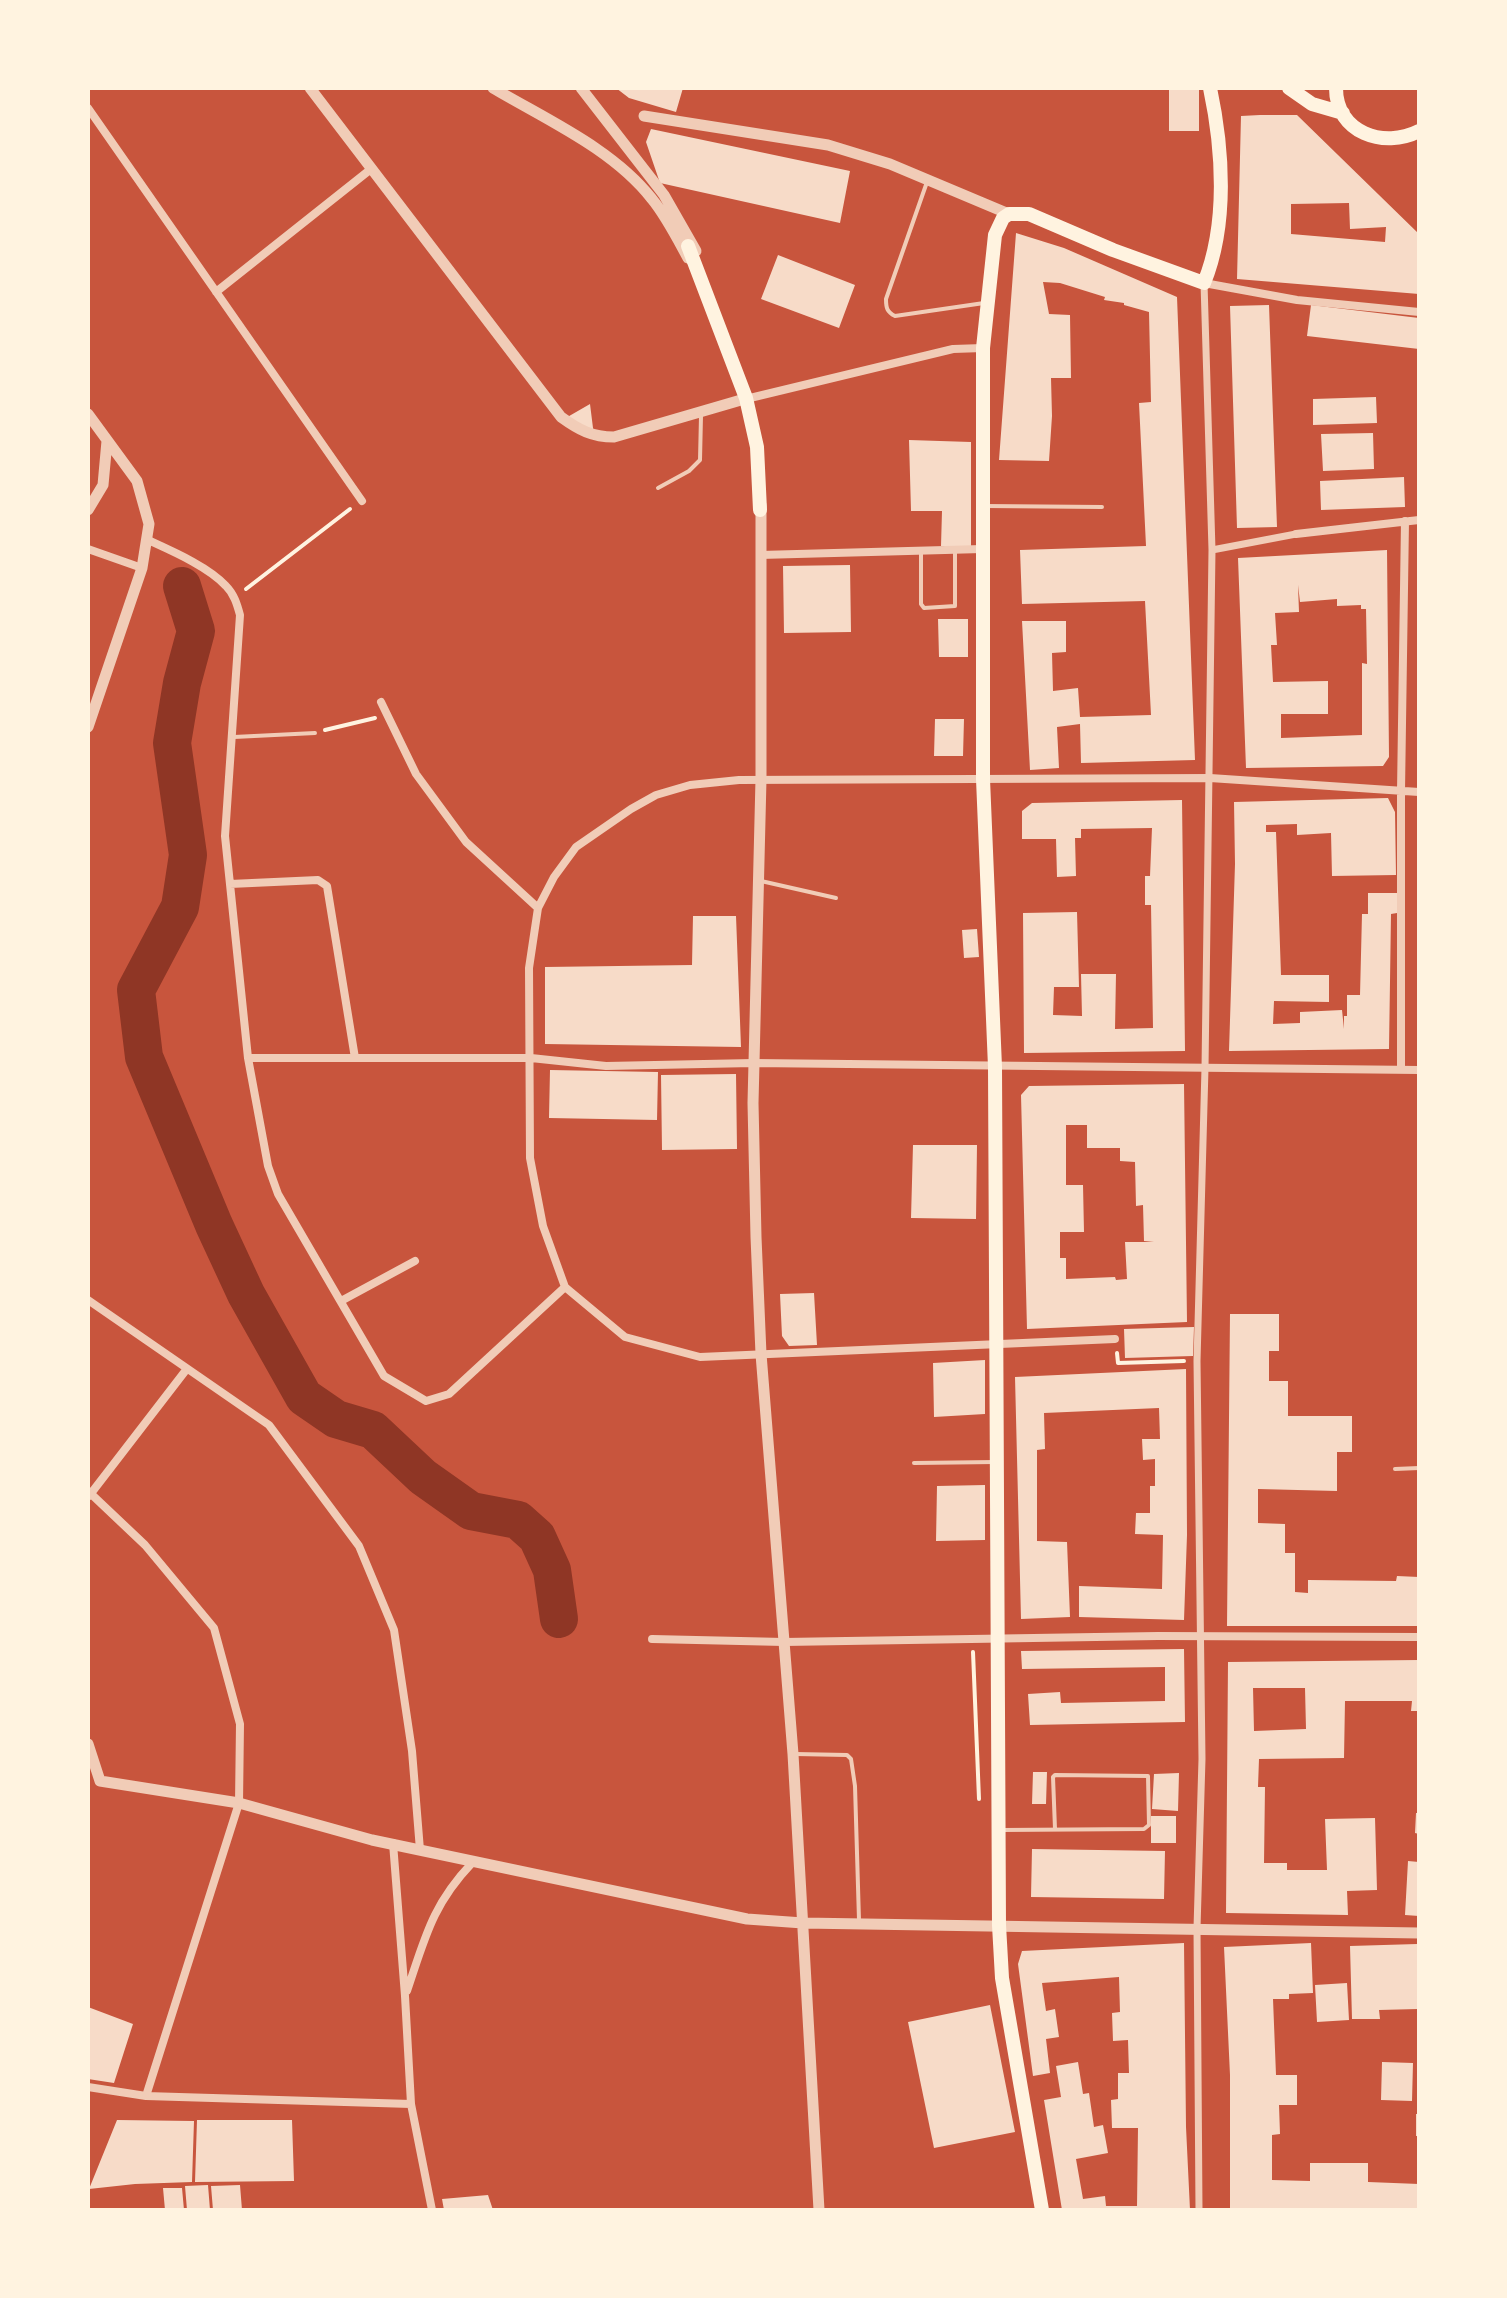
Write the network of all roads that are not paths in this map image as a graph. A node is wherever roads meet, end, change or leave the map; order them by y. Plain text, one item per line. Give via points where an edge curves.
1 (310, 88) edge
2 (493, 88) edge
3 (581, 88) edge
4 (1210, 88) edge
5 (1289, 88) edge
6 (1336, 88) edge
7 (88, 108) edge
8 (1343, 113) junction
9 (644, 116) dead end
10 (1419, 131) edge
11 (371, 169) junction
12 (928, 180) junction
13 (1009, 214) junction
14 (688, 246) dead end
15 (1204, 283) junction
16 (216, 292) junction
17 (988, 302) junction
18 (1419, 312) edge
19 (983, 348) junction
20 (746, 399) junction
21 (701, 413) junction
22 (88, 414) edge
23 (107, 441) junction
24 (658, 488) dead end
25 (362, 501) road end
26 (982, 506) junction
27 (1102, 507) dead end
28 (88, 510) edge
29 (760, 510) junction
30 (1419, 520) edge
31 (1405, 521) junction
32 (1296, 534) joint
33 (148, 540) junction
34 (88, 549) edge
35 (982, 549) junction
36 (921, 550) junction
37 (955, 550) junction
38 (1212, 550) junction
39 (760, 555) junction
40 (142, 568) junction
41 (381, 702) dead end
42 (88, 727) edge
43 (315, 733) road end
44 (232, 737) junction
45 (1210, 778) junction
46 (761, 779) junction
47 (983, 779) junction
48 (1401, 791) junction
49 (1419, 792) edge
50 (758, 880) junction
51 (230, 884) junction
52 (836, 898) dead end
53 (538, 908) junction
54 (248, 1058) junction
55 (355, 1058) junction
56 (531, 1058) junction
57 (753, 1063) junction
58 (995, 1067) junction
59 (1205, 1068) junction
60 (1401, 1070) junction
61 (1419, 1070) edge
62 (415, 1261) dead end
63 (565, 1287) junction
64 (88, 1300) edge
65 (341, 1301) junction
66 (1115, 1339) road end
67 (998, 1345) junction
68 (761, 1354) junction
69 (186, 1370) junction
70 (998, 1462) junction
71 (914, 1463) dead end
72 (1419, 1468) edge
73 (1395, 1469) dead end
74 (89, 1494) edge
75 (1199, 1637) junction
76 (1419, 1637) edge
77 (999, 1638) junction
78 (652, 1639) dead end
79 (784, 1642) junction
80 (88, 1744) edge
81 (793, 1754) junction
82 (94, 1780) edge
83 (239, 1803) junction
84 (1055, 1829) junction
85 (1000, 1830) junction
86 (393, 1843) junction
87 (420, 1850) junction
88 (472, 1863) junction
89 (803, 1923) junction
90 (859, 1923) junction
91 (999, 1925) junction
92 (1197, 1928) junction
93 (1419, 1933) edge
94 (405, 1996) junction
95 (88, 2087) edge
96 (146, 2096) junction
97 (411, 2104) junction
98 (432, 2210) edge
99 (819, 2210) edge
100 (1042, 2210) edge
101 (1199, 2210) edge

1 - 11 street
2 - 20 street via 606,157 652,198 693,269
3 - 20 street via 686,230
4 - 15 main road via 1220,176 1218,240
5 - 8 main road via 1312,104
6 - 8 main road
7 - 16 street
8 - 10 main road via 1370,137 1406,138
9 - 12 street via 828,145
11 - 16 street
11 - 21 street via 561,417 574,427 594,437 614,437
12 - 13 street
12 - 17 lane via 886,307 895,316
13 - 15 main road via 1029,214
13 - 17 main road via 995,235
14 - 29 main road via 746,398 757,447
15 - 18 street via 1297,300
15 - 38 street
16 - 25 street
17 - 19 main road
19 - 20 street via 953,349
19 - 26 main road
20 - 21 street
20 - 29 street
21 - 24 lane via 700,460
22 - 23 street
23 - 28 street via 103,485
23 - 33 street via 137,481
26 - 27 lane
26 - 35 main road
29 - 39 street
30 - 31 street
31 - 32 street
31 - 48 street
32 - 38 street
33 - 40 street
33 - 44 street via 216,578 234,597 240,615
34 - 40 street
35 - 37 street
35 - 47 main road
36 - 37 street
36 - 37 lane via 922,606 952,608
36 - 39 street
38 - 45 street
39 - 46 street
40 - 42 street
41 - 53 street via 416,774 466,842
43 - 44 lane
44 - 51 street via 225,836
45 - 47 street
45 - 48 street
45 - 59 street
46 - 47 street
46 - 50 street
46 - 53 street via 690,785 643,802 576,847
47 - 58 main road
48 - 49 street
48 - 60 street
50 - 52 lane
50 - 57 street
51 - 54 street
51 - 55 street via 318,880 327,886
53 - 56 street via 529,968
54 - 55 street
54 - 65 street via 278,1194
55 - 56 street
56 - 57 street via 606,1066
56 - 63 street via 530,1158 543,1226
57 - 58 street
57 - 68 street
58 - 59 street
58 - 67 main road
59 - 60 street
59 - 75 street via 1197,1361
60 - 61 street
62 - 65 street
63 - 65 street via 449,1394 426,1401 384,1376
63 - 68 street via 625,1337 700,1357
64 - 69 street
66 - 67 street
67 - 68 street
67 - 70 main road
68 - 79 street
69 - 74 street
69 - 87 street via 269,1425 359,1546 394,1630
70 - 71 lane
70 - 77 main road
72 - 73 lane
74 - 83 street via 145,1545 214,1628 240,1724
75 - 76 street
75 - 77 street
75 - 92 street
77 - 79 street
77 - 85 main road
78 - 79 street
79 - 81 street
80 - 82 street
81 - 89 street
81 - 90 lane via 851,1759
82 - 83 street
83 - 86 street
83 - 96 street
84 - 84 lane via 1147,1827 1148,1776 1055,1775
84 - 85 lane
85 - 91 main road
86 - 87 street
86 - 94 street
87 - 88 street
88 - 89 street via 747,1919
88 - 94 street via 440,1902
89 - 90 street
89 - 99 street
90 - 91 street
91 - 92 street
91 - 100 main road via 1002,1978
92 - 93 street
92 - 101 street
94 - 97 street
95 - 96 street
96 - 97 street
97 - 98 street

